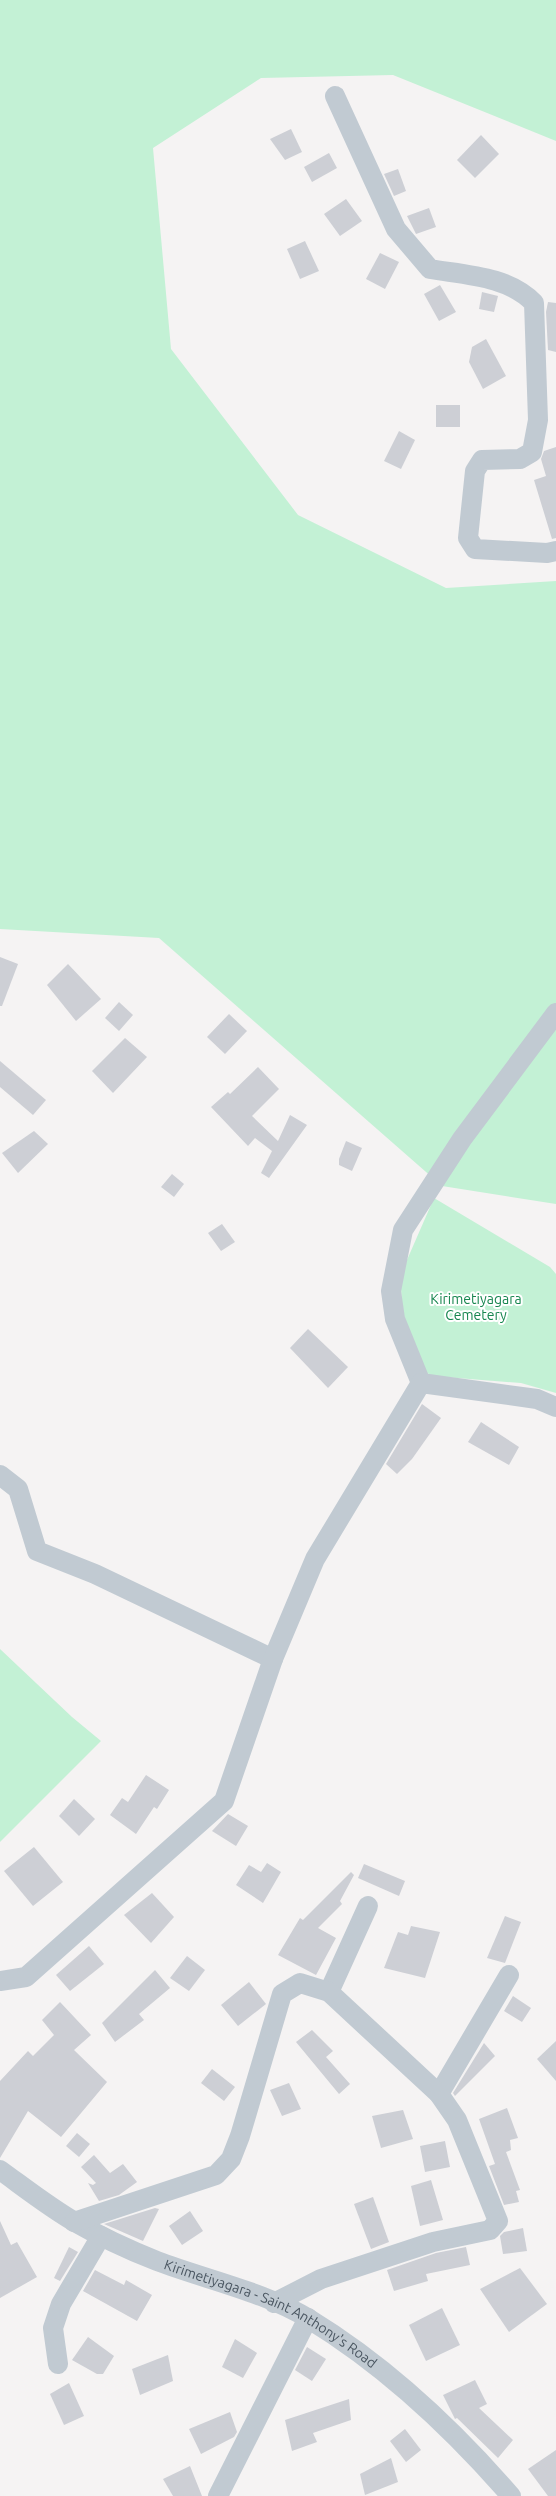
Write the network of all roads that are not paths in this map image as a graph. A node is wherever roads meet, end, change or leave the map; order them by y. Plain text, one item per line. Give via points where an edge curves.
1 (335, 96) dead end
2 (556, 551) edge
3 (556, 1013) edge
4 (421, 1383) junction
5 (556, 1407) edge
6 (0, 1475) edge
7 (272, 1659) junction
8 (368, 1906) dead end
9 (509, 1975) dead end
10 (0, 1981) edge
11 (329, 1992) junction
12 (439, 2094) junction
13 (0, 2170) edge
14 (74, 2222) junction
15 (101, 2236) junction
16 (274, 2303) junction
17 (308, 2318) junction
18 (58, 2364) dead end
19 (218, 2496) edge
20 (511, 2496) edge

1 - 2 street via 396,228 430,269 486,278 523,291 534,303 538,420 532,452 520,459 482,460 474,471 468,538 475,549
3 - 4 street via 462,1139 403,1230 391,1291 395,1319
4 - 5 street via 536,1399
4 - 7 street via 314,1559
6 - 7 street via 18,1488 37,1551 95,1574
7 - 10 street via 224,1800 26,1977
8 - 11 street
9 - 12 street
11 - 12 street
11 - 14 street via 300,1983 282,1994 240,2136 231,2159 216,2175
12 - 16 street via 457,2120 498,2221 490,2230 433,2242 321,2279
13 - 14 street, Kirimetiyagara - Saint Anthony's Road
14 - 15 street, Kirimetiyagara - Saint Anthony's Road
15 - 16 street, Kirimetiyagara - Saint Anthony's Road via 156,2261
15 - 18 street via 62,2304 53,2328
16 - 17 street, Kirimetiyagara - Saint Anthony's Road
17 - 19 street
17 - 20 street, Kirimetiyagara - Saint Anthony's Road via 409,2392 445,2424

